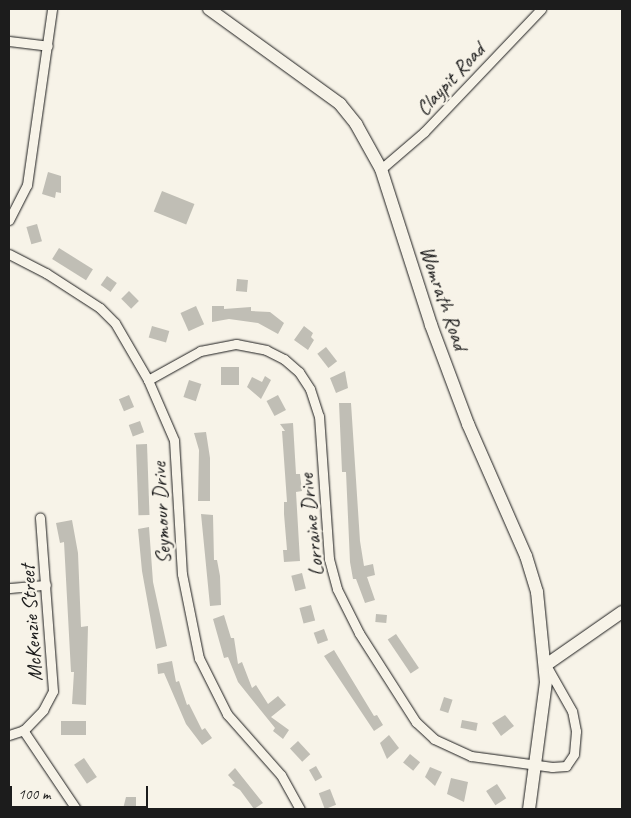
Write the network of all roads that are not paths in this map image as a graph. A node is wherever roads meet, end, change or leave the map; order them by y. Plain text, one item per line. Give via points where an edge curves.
1 (52, 9) edge
2 (209, 9) edge
3 (541, 9) edge
4 (9, 41) edge
5 (48, 46) junction
6 (380, 169) junction
7 (9, 220) edge
8 (9, 254) edge
9 (148, 380) junction
10 (40, 517) dead end
11 (46, 585) junction
12 (9, 588) edge
13 (622, 612) edge
14 (546, 665) junction
15 (23, 730) junction
16 (9, 735) edge
17 (536, 764) junction
18 (76, 809) edge
19 (300, 809) edge
20 (530, 809) edge

1 - 5 street
2 - 6 street, Womrath Road via 340,104 356,124
3 - 6 street, Claypit Road via 424,132
4 - 5 street
5 - 7 street via 27,185
6 - 14 street, Womrath Road via 412,271 463,410 529,565 540,610
8 - 9 street, Seymour Drive via 46,273 102,310 115,323
9 - 17 street, Lorraine Drive via 200,351 227,344 244,344 266,350 292,365 310,389 319,416 329,559 343,605 359,633 416,722 434,739 471,756
9 - 19 street, Seymour Drive via 174,440 182,574 199,658 227,714 281,775
10 - 11 street, McKenzie Street
11 - 12 street
11 - 15 street, McKenzie Street via 53,691 43,710
13 - 14 street
14 - 17 street, Womrath Road
14 - 17 street, Lorraine Drive via 572,711 576,731 574,754 566,766
15 - 16 street, McKenzie Street
15 - 18 street
17 - 20 street, Womrath Road

